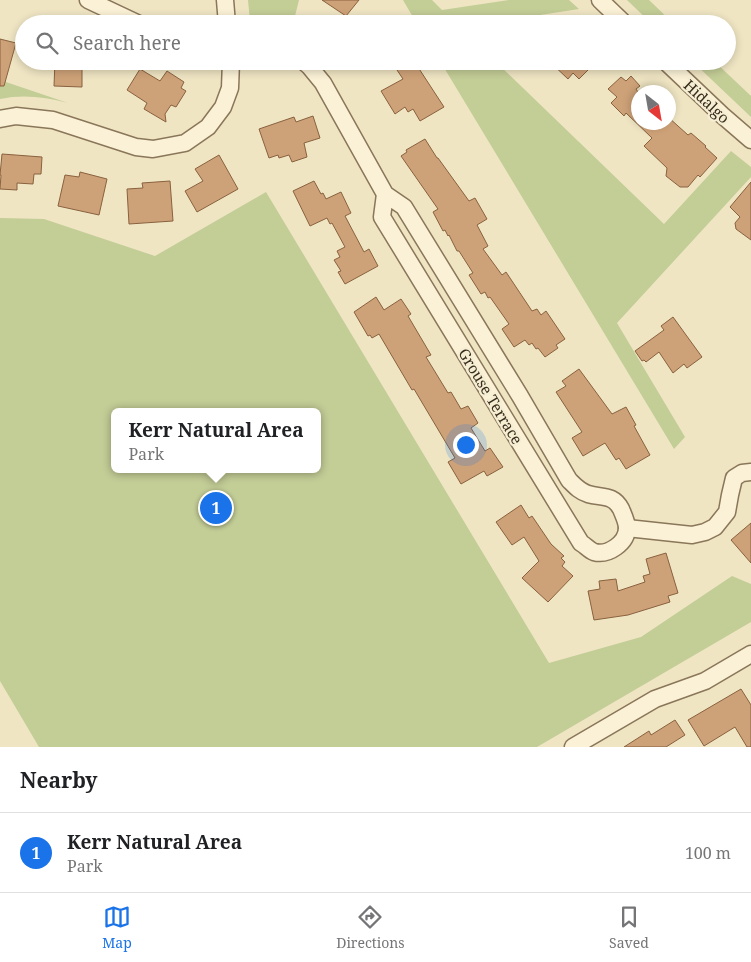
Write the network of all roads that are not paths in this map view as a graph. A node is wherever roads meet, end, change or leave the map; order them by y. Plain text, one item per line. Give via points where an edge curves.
1 (88, 0) edge
2 (225, 0) edge
3 (600, 0) edge
4 (120, 15) edge
5 (226, 15) edge
6 (616, 15) edge
7 (231, 70) edge
8 (312, 70) edge
9 (674, 70) edge
10 (0, 119) edge
11 (751, 140) edge
12 (385, 194) junction
13 (751, 472) edge
14 (627, 528) junction
15 (751, 654) edge
16 (573, 747) edge

1 - 4 street
2 - 5 street
3 - 6 street
7 - 10 street via 230,88 223,107 208,127 184,143 153,149 136,148 53,120 16,116
8 - 12 street, Grouse Terrace
9 - 11 street, Hidalgo
12 - 14 street, Grouse Terrace via 404,207 569,480 578,490 616,502
12 - 14 street, Grouse Terrace via 382,216 581,543 594,552 607,552 616,548
13 - 14 street via 734,478 727,512 715,527 705,532 692,535
15 - 16 street via 705,681 655,699

